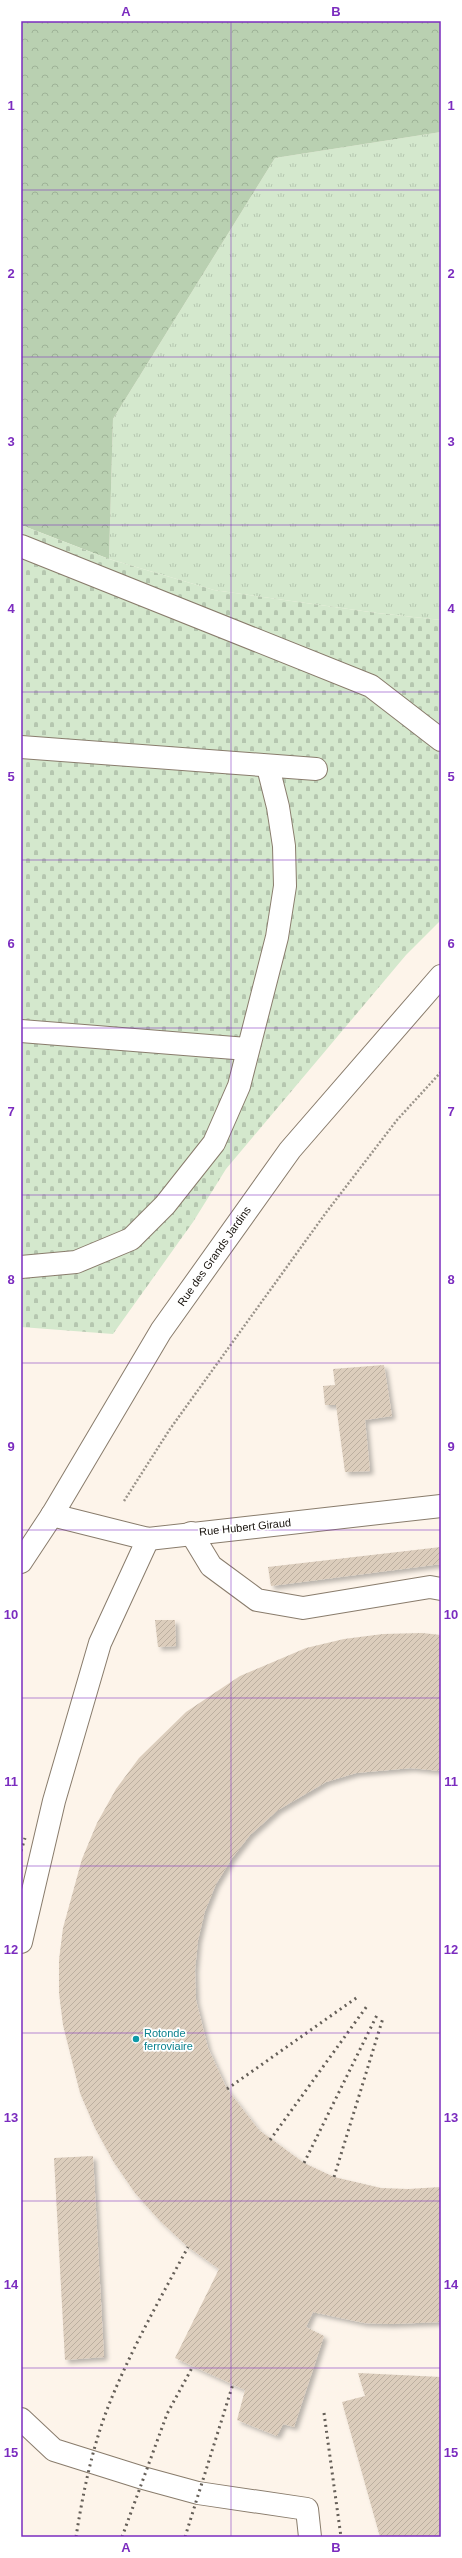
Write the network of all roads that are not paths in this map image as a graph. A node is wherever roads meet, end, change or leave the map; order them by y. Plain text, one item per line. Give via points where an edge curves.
1 (21, 546) edge
2 (441, 740) edge
3 (21, 747) edge
4 (268, 767) junction
5 (316, 769) dead end
6 (441, 976) edge
7 (21, 1031) edge
8 (247, 1049) junction
9 (21, 1267) edge
10 (441, 1506) edge
11 (52, 1515) junction
12 (191, 1533) junction
13 (148, 1538) junction
14 (21, 1562) edge
15 (441, 1589) edge
16 (21, 1942) edge
17 (21, 2419) edge
18 (310, 2537) edge

1 - 2 main road via 371,686
3 - 4 main road
4 - 5 main road
4 - 8 main road via 284,846 285,886 277,937
6 - 11 main road, Rue des Grands Jardins via 290,1150 161,1331
7 - 8 main road
8 - 9 main road via 239,1086 214,1143 165,1205 131,1239 76,1262
10 - 12 main road, Rue Hubert Giraud
11 - 13 main road, Rue Hubert Giraud
11 - 14 main road, Rue des Grands Jardins
12 - 13 main road, Rue Hubert Giraud
12 - 15 main road via 211,1566 257,1600 303,1608 430,1586
13 - 16 main road via 100,1643 54,1801
17 - 18 main road via 54,2450 198,2493 307,2509

